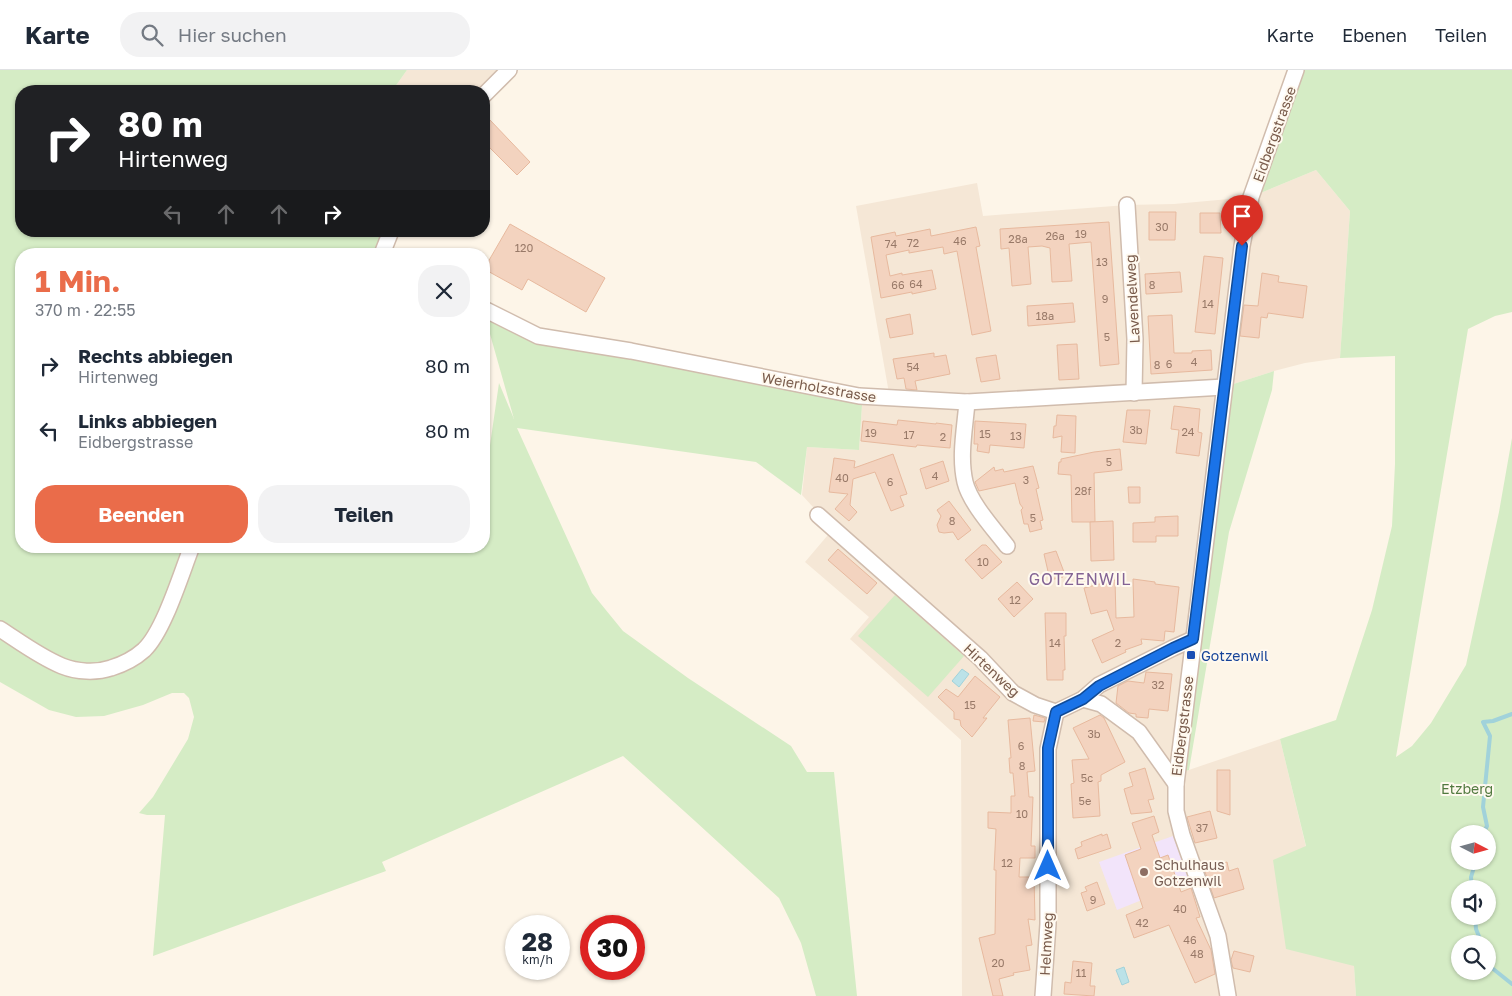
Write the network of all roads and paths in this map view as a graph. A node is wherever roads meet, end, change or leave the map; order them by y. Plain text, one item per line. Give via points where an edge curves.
1 (509, 70) edge
2 (1296, 70) edge
3 (490, 89) edge
4 (1127, 205) dead end
5 (490, 312) edge
6 (1224, 387) junction
7 (1134, 393) junction
8 (967, 402) junction
9 (818, 515) dead end
10 (1007, 546) dead end
11 (189, 553) edge
12 (0, 629) edge
13 (1193, 639) junction
14 (1083, 699) junction
15 (1056, 712) junction
16 (1176, 784) junction
17 (1043, 996) edge
18 (1228, 996) edge

1 - 3 street
2 - 6 street, Eidbergstrasse via 1252,197 1242,246
4 - 7 street, Lavendelweg via 1135,339
5 - 8 street, Weierholzstrasse via 538,336 631,350 858,396
6 - 7 street, Weierholzstrasse
6 - 13 street, Eidbergstrasse
7 - 8 street, Weierholzstrasse
8 - 10 street via 962,459 965,484 977,508
9 - 15 street, Hirtenweg via 980,658 1013,693
11 - 12 street via 159,629 145,649 125,664 84,671 64,667
13 - 14 street via 1099,686
13 - 16 street, Eidbergstrasse
14 - 15 street
14 - 16 street via 1101,704 1139,732
15 - 17 street, Helmweg via 1048,748 1048,924
16 - 18 street, Eidbergstrasse via 1176,811 1218,936

